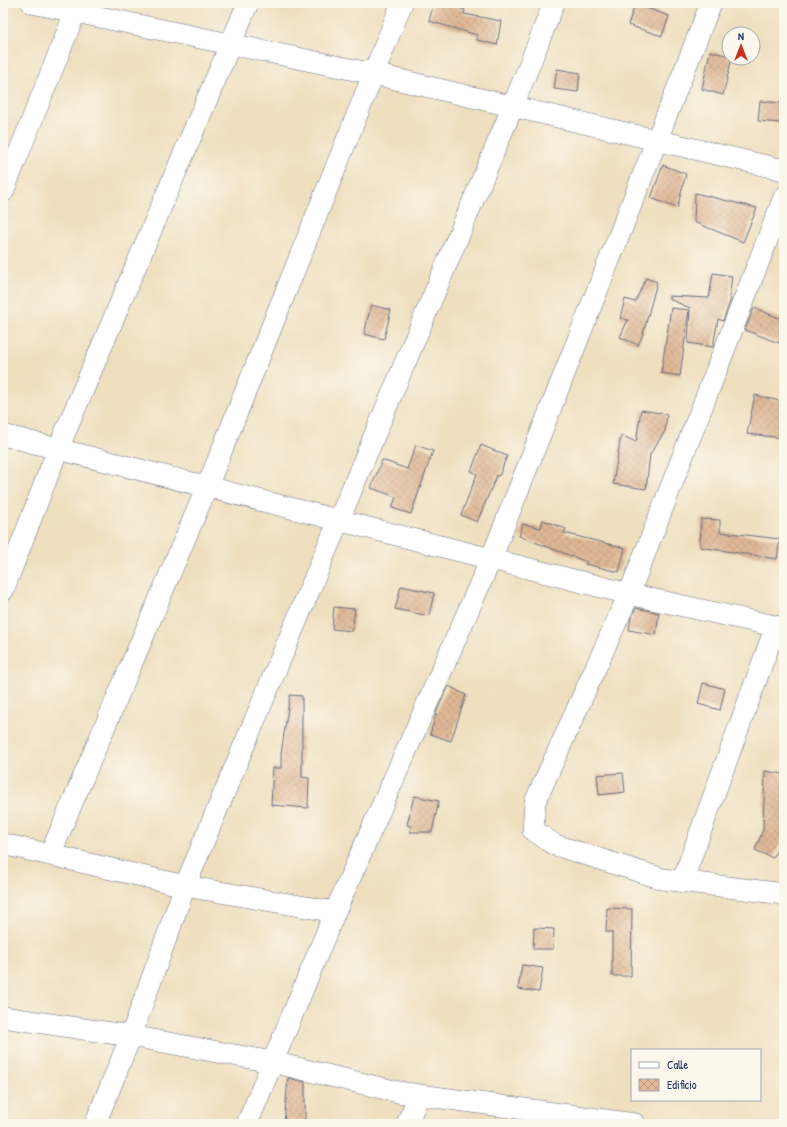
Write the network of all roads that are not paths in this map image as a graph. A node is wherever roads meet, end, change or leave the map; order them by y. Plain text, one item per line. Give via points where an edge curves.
1 (32, 3) edge
2 (248, 3) edge
3 (402, 3) edge
4 (554, 3) edge
5 (711, 3) edge
6 (78, 8) edge
7 (230, 45) junction
8 (374, 74) junction
9 (513, 106) junction
10 (657, 140) junction
11 (784, 170) edge
12 (3, 192) edge
13 (784, 197) edge
14 (3, 435) edge
15 (58, 449) junction
16 (207, 487) junction
17 (340, 520) junction
18 (492, 559) junction
19 (3, 591) edge
20 (629, 594) junction
21 (780, 627) edge
22 (3, 844) edge
23 (50, 855) junction
24 (682, 882) junction
25 (186, 886) junction
26 (784, 894) edge
27 (335, 912) junction
28 (3, 1017) edge
29 (131, 1036) junction
30 (272, 1062) junction
31 (419, 1095) junction
32 (567, 1119) edge
33 (95, 1124) edge
34 (247, 1124) edge
35 (407, 1124) edge
36 (635, 1124) edge

1 - 6 street
2 - 7 street
3 - 8 street
4 - 9 street
5 - 10 street
6 - 7 street
6 - 12 street
7 - 8 street
7 - 15 street
8 - 9 street
8 - 16 street
9 - 10 street
9 - 17 street
10 - 11 street
10 - 18 street
13 - 20 street
14 - 15 street
15 - 16 street
15 - 19 street
16 - 17 street
16 - 23 street
17 - 18 street
17 - 25 street
18 - 20 street
18 - 27 street
20 - 21 street
20 - 24 street via 535,802 533,830 555,845 663,879
21 - 24 street
22 - 23 street
23 - 25 street
24 - 26 street
25 - 27 street
25 - 29 street
27 - 30 street
28 - 29 street
29 - 30 street
29 - 33 street
30 - 31 street
30 - 34 street
31 - 32 street
31 - 35 street
32 - 36 street

